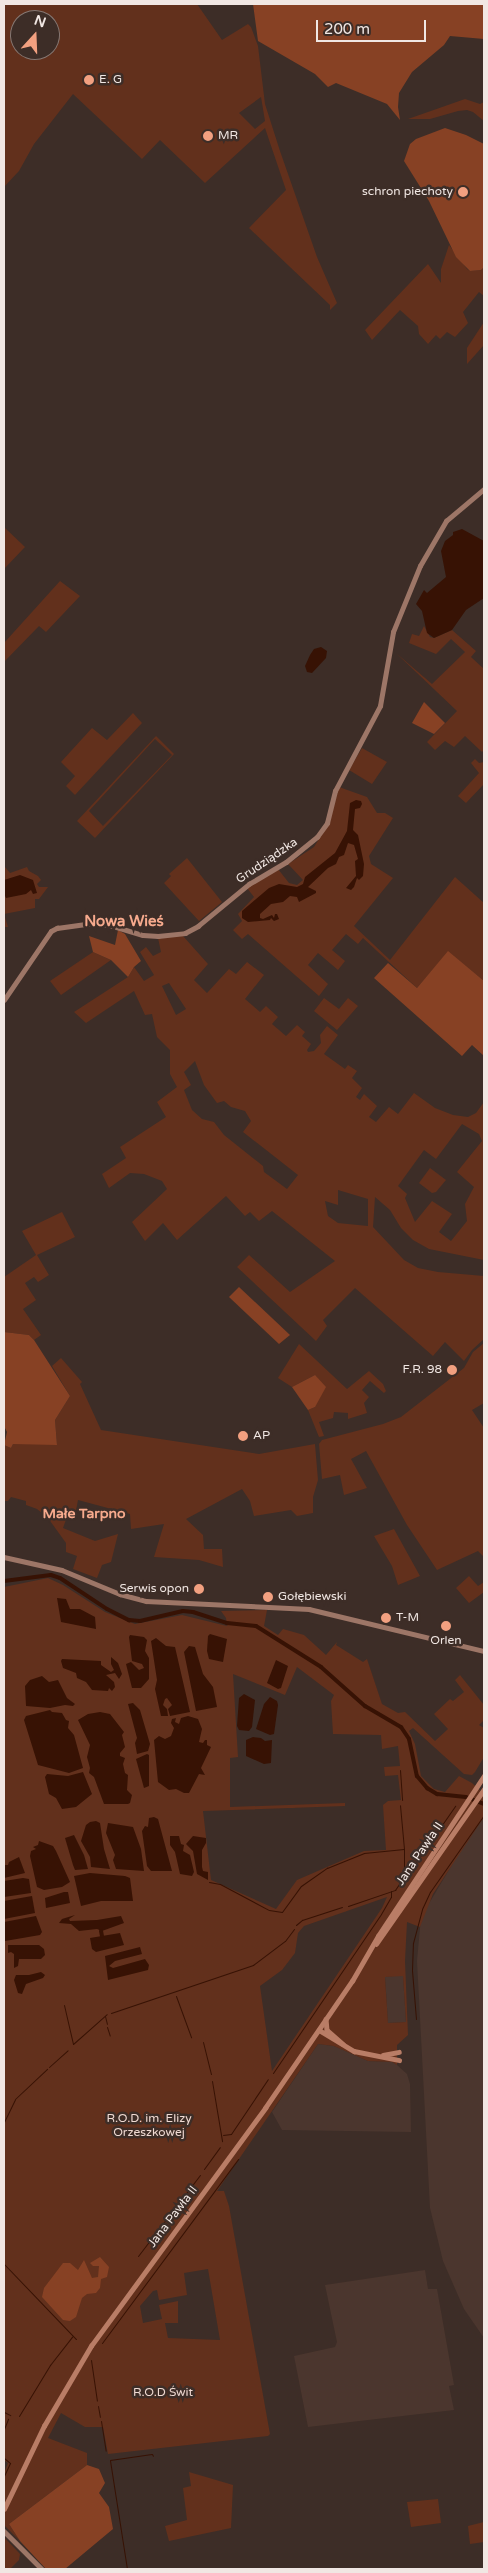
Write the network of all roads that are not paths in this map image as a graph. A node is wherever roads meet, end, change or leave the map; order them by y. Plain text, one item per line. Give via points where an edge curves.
1 (484, 489) edge
2 (4, 1000) edge
3 (4, 1557) edge
4 (484, 1652) edge
5 (484, 1776) edge
6 (484, 1788) edge
7 (375, 1945) junction
8 (326, 2019) junction
9 (318, 2030) junction
10 (348, 2048) junction
11 (399, 2052) dead end
12 (380, 2056) junction
13 (400, 2060) dead end
14 (4, 2509) edge
15 (4, 2531) edge
16 (42, 2569) edge

1 - 2 street, Grudziądzka via 446,521 420,566 392,637 382,701 335,791 327,823 317,837 286,862 249,884 198,926 185,932 143,935 91,922 51,931
3 - 4 street via 62,1570 146,1601 309,1609
5 - 7 main road, Jana Pawła II
6 - 7 main road, Jana Pawła II
7 - 8 main road, Jana Pawła II
8 - 9 main road, Jana Pawła II
8 - 10 main road via 327,2030
9 - 10 main road
9 - 14 main road, Jana Pawła II via 248,2132 91,2346 41,2432
10 - 12 main road via 365,2055
11 - 12 main road
12 - 13 main road
15 - 16 street

